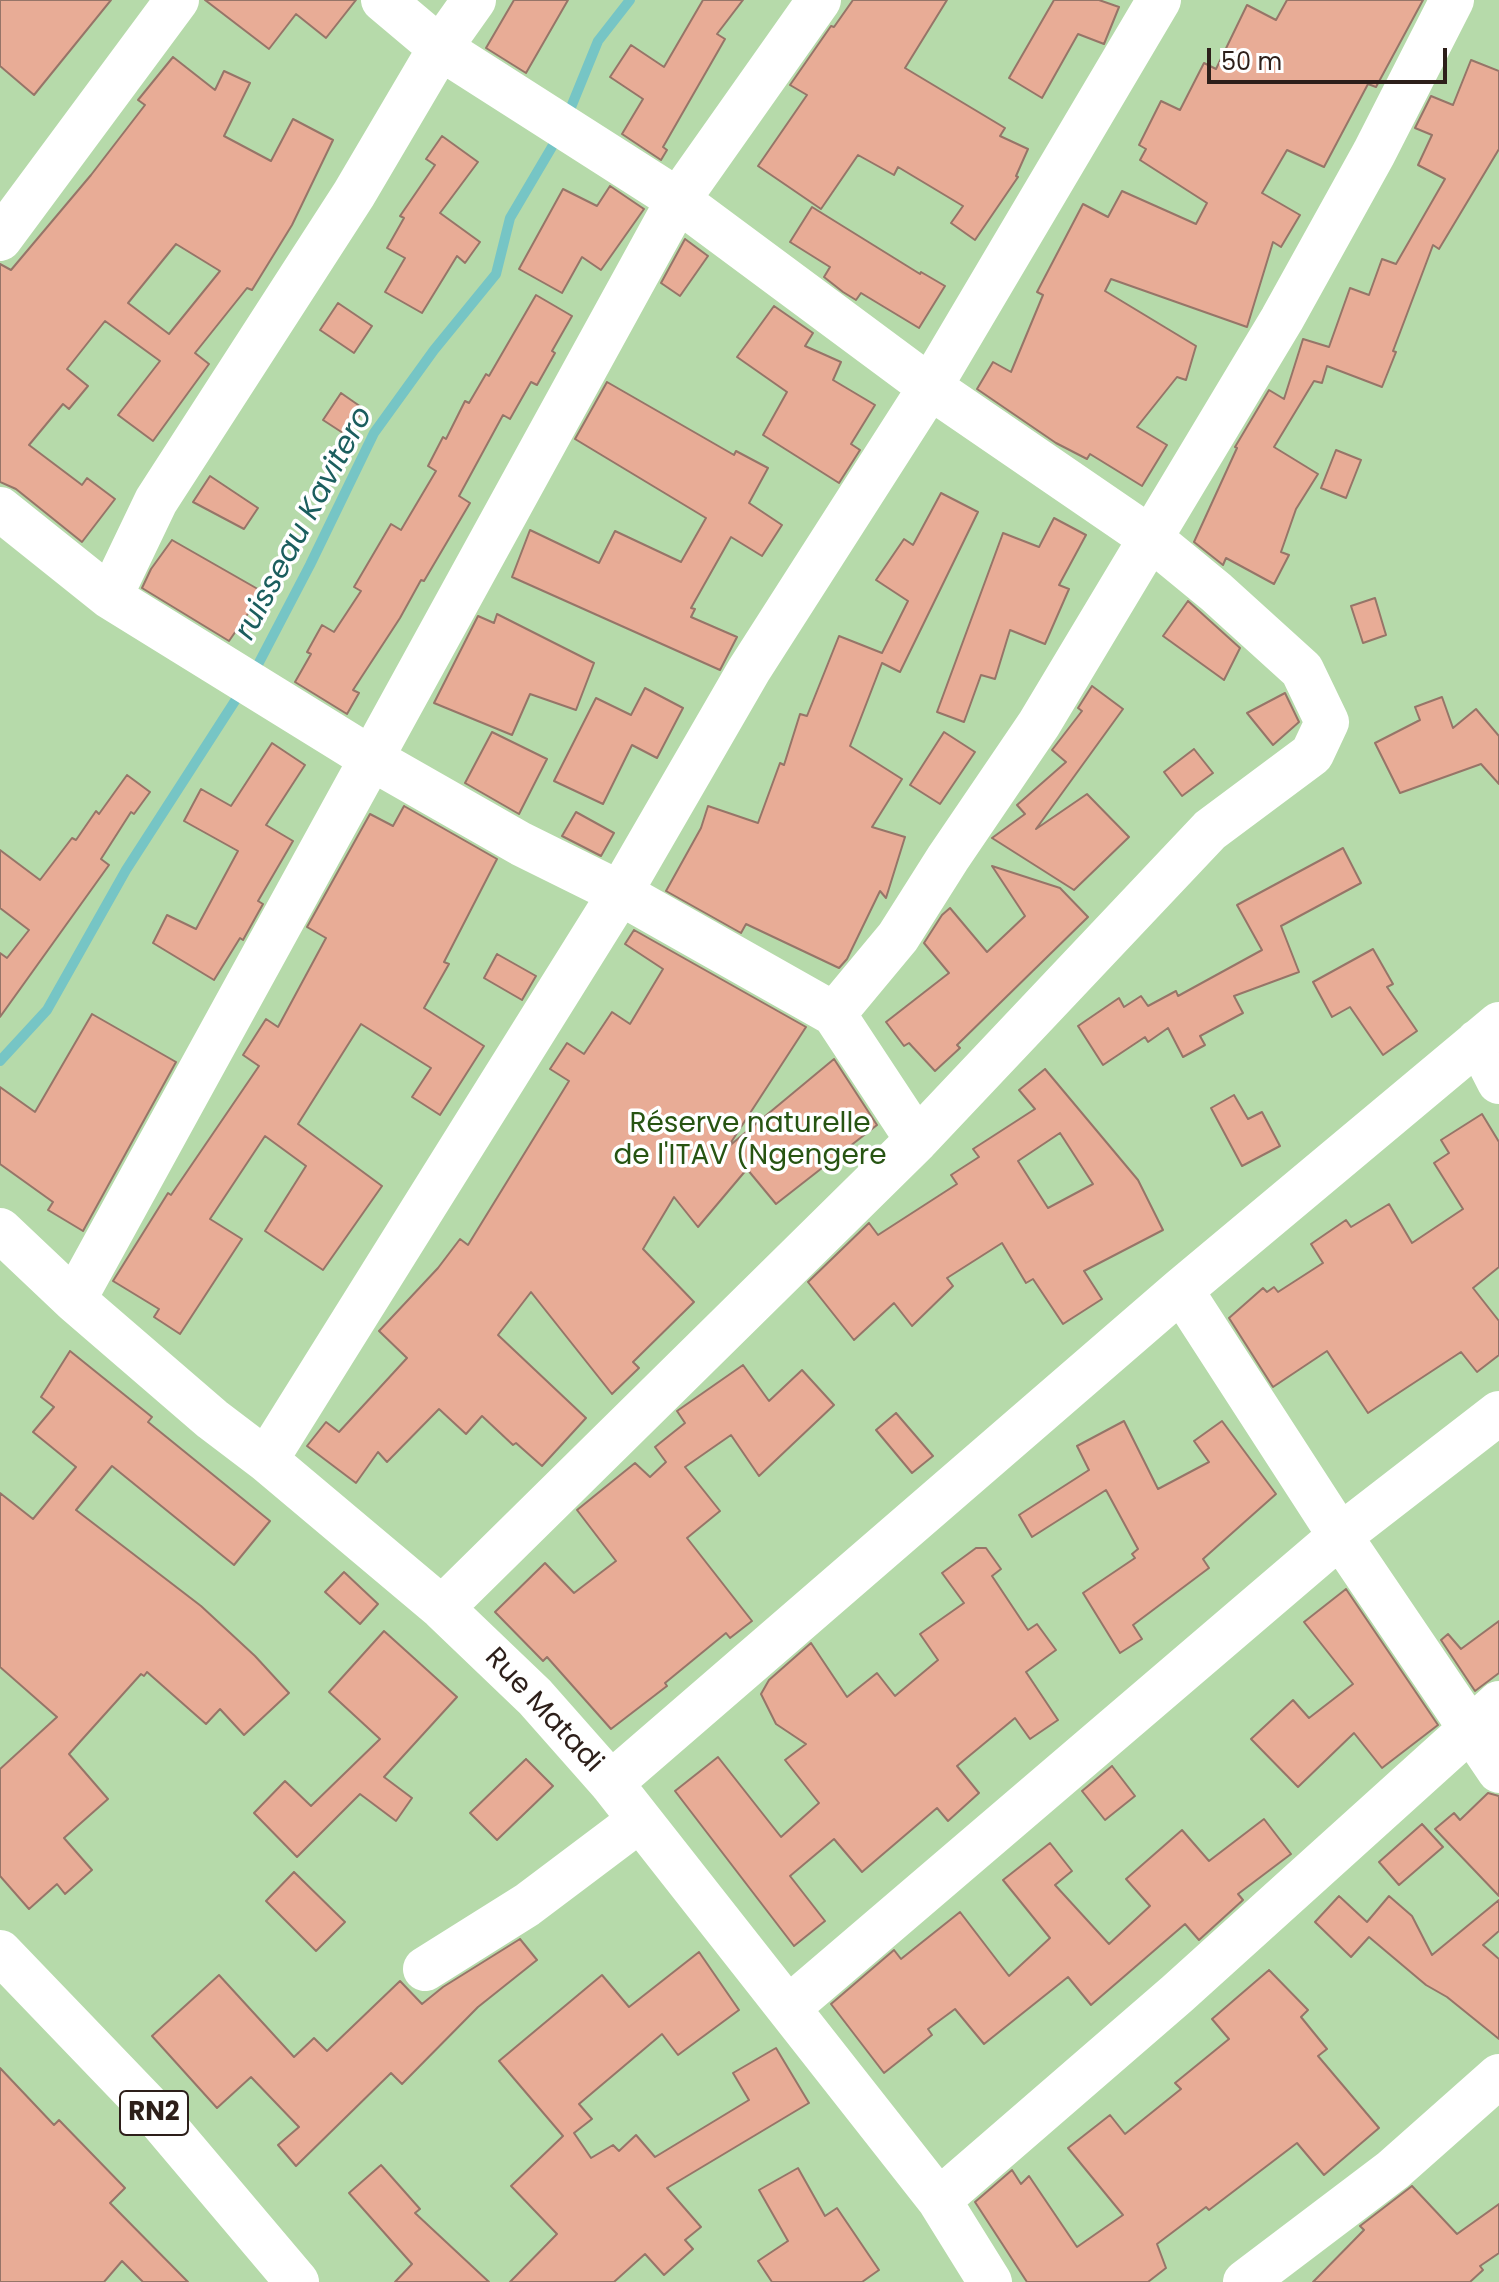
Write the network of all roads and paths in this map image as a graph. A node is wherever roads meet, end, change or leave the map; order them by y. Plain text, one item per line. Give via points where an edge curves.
1 (177, 0) edge
2 (383, 0) edge
3 (474, 0) edge
4 (819, 0) edge
5 (1159, 0) edge
6 (1452, 0) edge
7 (440, 48) junction
8 (678, 200) junction
9 (0, 239) edge
10 (930, 387) junction
11 (0, 509) edge
12 (1149, 537) junction
13 (110, 597) junction
14 (372, 759) junction
15 (620, 893) junction
16 (834, 1014) junction
17 (1489, 1032) edge
18 (1499, 1082) edge
19 (917, 1140) junction
20 (0, 1230) edge
21 (1181, 1290) junction
22 (74, 1300) junction
23 (1499, 1413) edge
24 (266, 1460) junction
25 (1340, 1536) junction
26 (442, 1608) junction
27 (1485, 1715) edge
28 (1499, 1771) edge
29 (611, 1783) junction
30 (640, 1820) junction
31 (0, 1952) edge
32 (425, 1969) dead end
33 (788, 2008) junction
34 (1499, 2076) edge
35 (939, 2200) junction
36 (297, 2282) edge
37 (990, 2282) edge
38 (1245, 2282) edge

1 - 9 main road
2 - 7 main road
3 - 7 main road
4 - 8 main road
5 - 10 main road
6 - 12 main road via 1282,319
7 - 8 main road
7 - 13 main road via 354,194 156,501
8 - 10 main road
8 - 14 main road
10 - 12 main road
10 - 15 main road via 749,670
11 - 13 main road
12 - 16 main road via 1039,724 898,937
12 - 19 main road via 1302,670 1327,722 1312,754 1210,830
13 - 14 main road
14 - 15 main road
14 - 22 main road
15 - 16 main road
15 - 24 main road
16 - 19 main road
17 - 18 main road
17 - 21 main road
19 - 26 main road
20 - 22 main road, Rue Matadi
21 - 25 main road
21 - 29 main road
22 - 24 main road, Rue Matadi
23 - 25 main road
24 - 26 main road, Rue Matadi
25 - 27 main road
25 - 33 main road
26 - 29 main road, Rue Matadi via 535,1697
27 - 28 main road
27 - 35 main road via 1177,1994
29 - 30 main road, Rue Matadi
30 - 32 main road via 527,1905
30 - 33 main road, Rue Matadi
31 - 36 main road, RN2 via 149,2107
33 - 35 main road, Rue Matadi
34 - 38 main road via 1393,2170
35 - 37 main road, Rue Matadi

